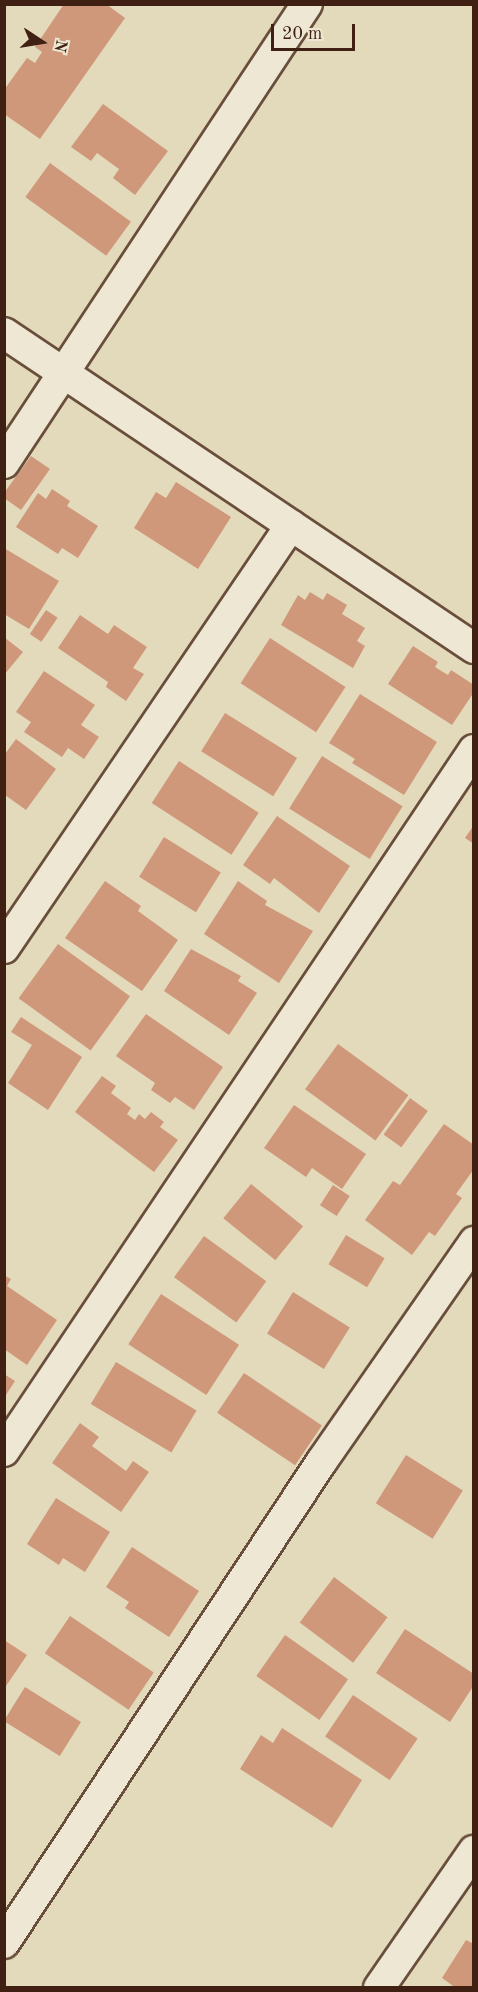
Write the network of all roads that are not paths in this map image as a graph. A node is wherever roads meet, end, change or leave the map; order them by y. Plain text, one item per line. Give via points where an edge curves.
1 (308, 4) edge
2 (4, 333) edge
3 (64, 370) junction
4 (4, 463) edge
5 (291, 525) junction
6 (474, 648) edge
7 (474, 750) edge
8 (4, 948) edge
9 (474, 1242) edge
10 (4, 1451) edge
11 (474, 1851) edge
12 (4, 1943) edge
13 (379, 1988) edge

1 - 3 street
2 - 3 street
3 - 4 street
3 - 5 street
5 - 6 street
5 - 8 street
7 - 10 street
9 - 12 street via 322,1461
11 - 13 street

